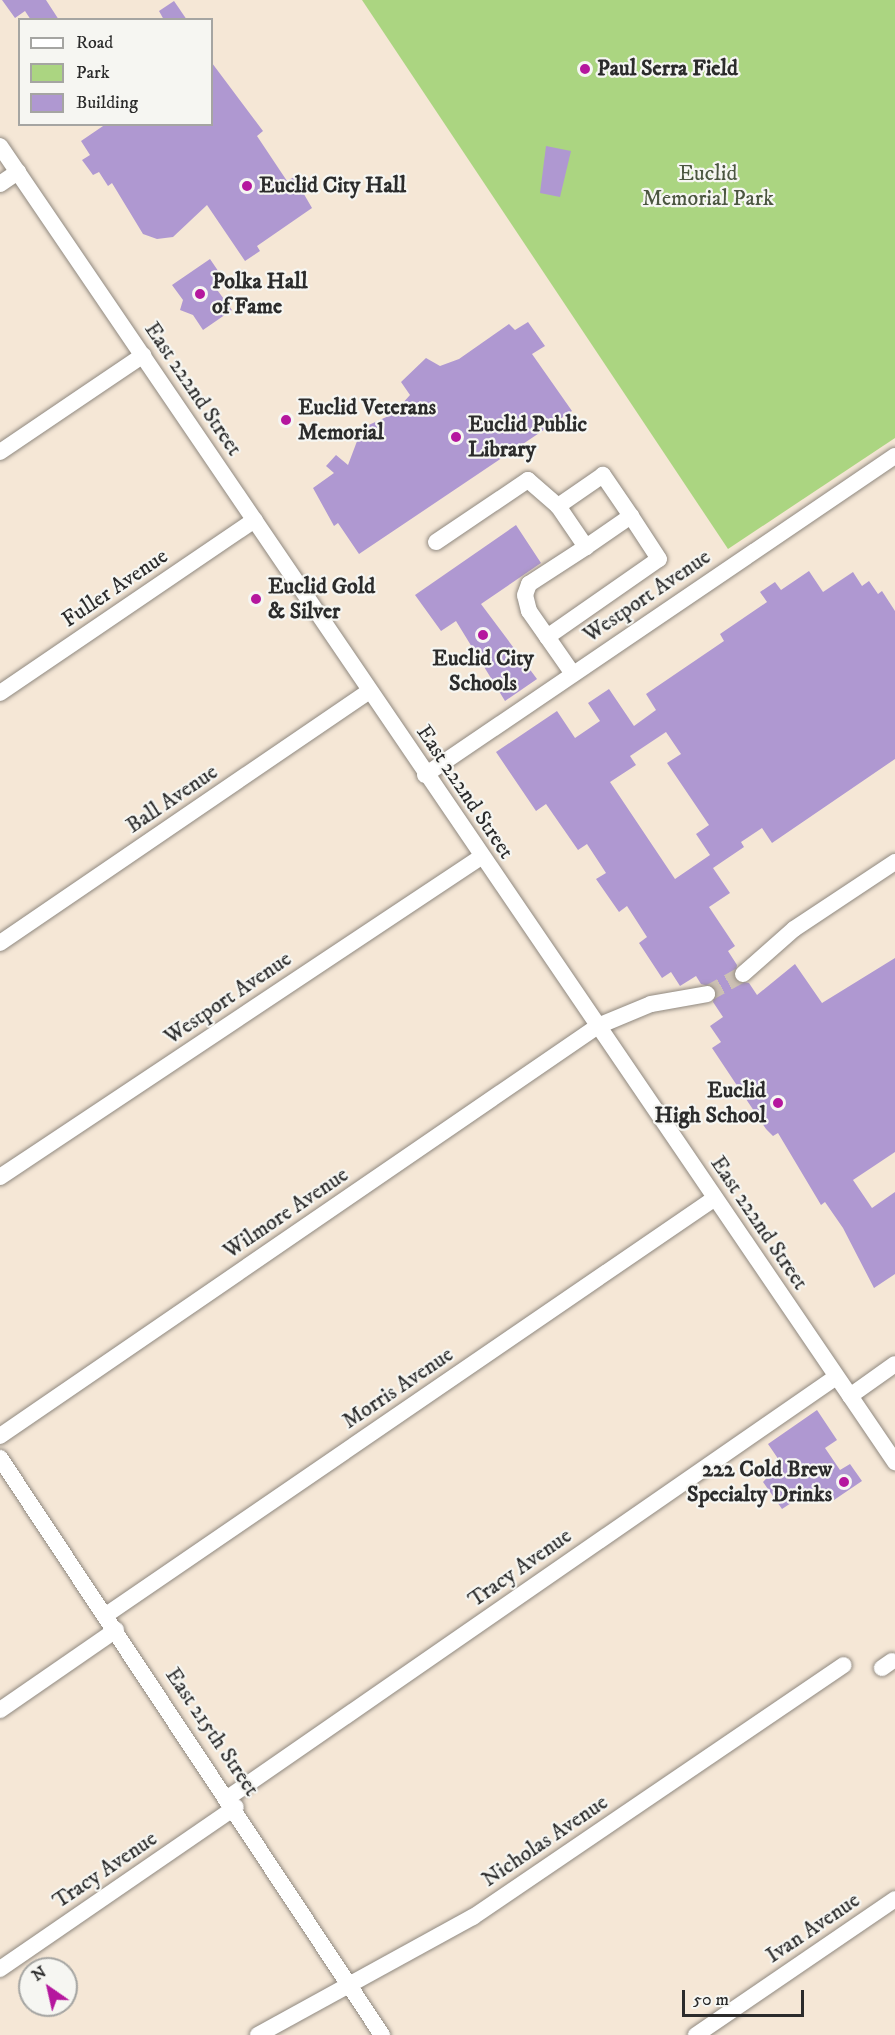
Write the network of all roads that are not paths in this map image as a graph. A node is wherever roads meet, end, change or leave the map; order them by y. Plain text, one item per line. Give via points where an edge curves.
1 (0, 146) edge
2 (18, 172) junction
3 (0, 184) edge
4 (143, 354) junction
5 (0, 452) edge
6 (895, 456) edge
7 (558, 506) junction
8 (631, 516) junction
9 (255, 520) junction
10 (436, 542) dead end
11 (586, 547) junction
12 (547, 637) junction
13 (573, 674) junction
14 (369, 691) junction
15 (0, 693) edge
16 (425, 775) junction
17 (481, 857) junction
18 (895, 862) edge
19 (0, 944) edge
20 (743, 974) tunnel mouth
21 (707, 994) tunnel mouth
22 (598, 1026) junction
23 (0, 1177) edge
24 (715, 1198) junction
25 (895, 1364) edge
26 (836, 1377) junction
27 (850, 1396) junction
28 (0, 1436) edge
29 (1, 1462) edge
30 (895, 1462) edge
31 (106, 1615) junction
32 (116, 1629) junction
33 (844, 1665) dead end
34 (0, 1710) edge
35 (232, 1802) junction
36 (895, 1899) edge
37 (0, 1969) edge
38 (350, 1986) junction
39 (258, 2035) edge
40 (382, 2035) edge
41 (696, 2035) edge

1 - 2 street, East 222nd Street
2 - 3 street
2 - 4 street, East 222nd Street
4 - 5 street
4 - 9 street, East 222nd Street
6 - 13 street, Westport Avenue
7 - 8 street via 603,475
7 - 10 street via 528,480
7 - 11 street
8 - 11 street
8 - 12 street via 659,559
9 - 14 street, East 222nd Street
9 - 15 street, Fuller Avenue
11 - 12 street via 527,589 529,611
12 - 13 street
13 - 16 street, Westport Avenue
14 - 16 street, East 222nd Street
14 - 19 street, Ball Avenue
16 - 17 street, East 222nd Street
17 - 22 street, East 222nd Street
17 - 23 street, Westport Avenue
18 - 20 street via 794,929
21 - 22 street, Wilmore Avenue via 651,1004
22 - 24 street, East 222nd Street
22 - 28 street, Wilmore Avenue
24 - 26 street, East 222nd Street
24 - 31 street, Morris Avenue
25 - 27 street
26 - 27 street, East 222nd Street
26 - 35 street, Tracy Avenue
27 - 30 street, East 222nd Street
29 - 31 street, East 215th Street
31 - 32 street, East 215th Street
32 - 34 street
32 - 35 street, East 215th Street
33 - 38 street, Nicholas Avenue via 473,1917
35 - 37 street, Tracy Avenue
35 - 38 street, East 215th Street
36 - 41 street, Ivan Avenue
38 - 39 street, Nicholas Avenue
38 - 40 street, East 215th Street

